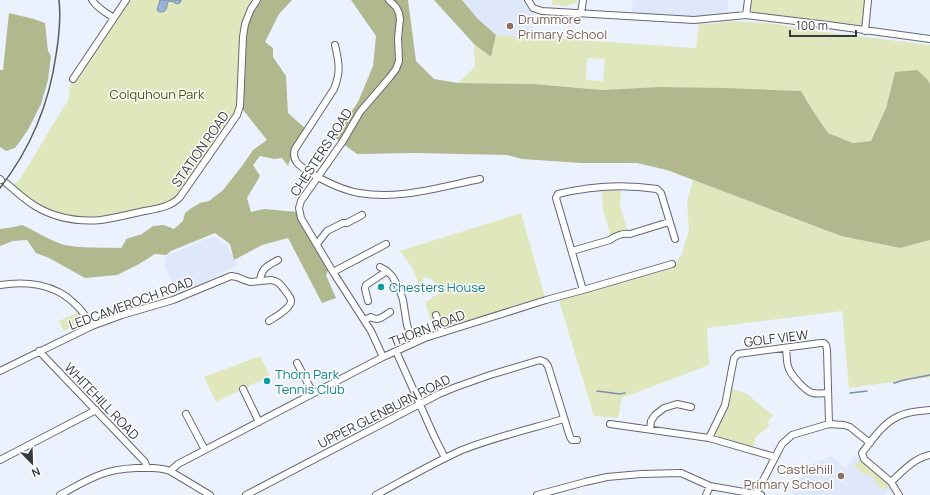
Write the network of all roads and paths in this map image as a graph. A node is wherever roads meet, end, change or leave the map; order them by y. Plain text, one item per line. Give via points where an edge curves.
1 (92, 0) edge
2 (126, 0) edge
3 (257, 0) edge
4 (389, 0) edge
5 (528, 0) edge
6 (583, 0) edge
7 (748, 0) edge
8 (868, 0) edge
9 (581, 13) junction
10 (746, 15) junction
11 (114, 18) junction
12 (865, 31) junction
13 (930, 39) edge
14 (335, 45) dead end
15 (73, 79) dead end
16 (317, 177) junction
17 (480, 179) dead end
18 (2, 181) edge
19 (362, 215) dead end
20 (669, 222) junction
21 (674, 239) dead end
22 (317, 244) junction
23 (386, 244) dead end
24 (572, 251) junction
25 (278, 260) dead end
26 (655, 261) dead end
27 (672, 264) dead end
28 (380, 267) dead end
29 (657, 268) junction
30 (387, 271) junction
31 (333, 272) junction
32 (260, 280) junction
33 (0, 285) edge
34 (583, 290) junction
35 (368, 302) dead end
36 (390, 312) dead end
37 (436, 315) dead end
38 (364, 320) junction
39 (269, 321) dead end
40 (92, 326) junction
41 (442, 332) junction
42 (414, 343) junction
43 (786, 348) junction
44 (39, 351) junction
45 (396, 351) junction
46 (383, 357) junction
47 (297, 364) dead end
48 (0, 371) edge
49 (243, 389) dead end
50 (313, 393) junction
51 (828, 393) junction
52 (420, 404) junction
53 (691, 407) dead end
54 (96, 410) junction
55 (930, 410) edge
56 (186, 414) dead end
57 (564, 419) junction
58 (259, 422) junction
59 (610, 424) dead end
60 (829, 424) junction
61 (650, 429) junction
62 (710, 438) junction
63 (577, 440) dead end
64 (870, 443) junction
65 (205, 450) junction
66 (930, 455) edge
67 (775, 457) junction
68 (445, 458) junction
69 (0, 460) edge
70 (147, 468) junction
71 (170, 471) junction
72 (890, 482) junction
73 (710, 486) junction
74 (206, 494) edge
75 (758, 494) edge
76 (60, 495) edge
77 (246, 495) edge
78 (376, 495) edge
79 (537, 495) edge
80 (706, 495) edge
81 (899, 495) edge

1 - 11 street
2 - 11 street
3 - 18 street, STATION ROAD via 245,24 240,106 237,115 180,197 173,203 161,208 107,219 82,221 44,211
4 - 16 street, CHESTERS ROAD via 396,7 400,18 399,61 396,69 360,112
5 - 9 street via 533,8 542,11
6 - 9 street
7 - 10 street
8 - 12 street
9 - 10 street via 694,20
10 - 12 street
11 - 15 street
12 - 13 street
14 - 16 street via 339,74 334,89 299,142 294,154 298,164
16 - 17 street via 358,193 383,195 417,192
16 - 22 street, CHESTERS ROAD via 301,201 299,213
19 - 22 street via 348,225 343,223 327,231
20 - 21 street
20 - 24 street
20 - 24 street via 661,193 657,189 623,186 579,189 558,194 556,198
22 - 31 street, CHESTERS ROAD
23 - 31 street
24 - 34 street
25 - 32 street via 264,268
26 - 29 street
27 - 29 street, THORN ROAD
28 - 30 street
29 - 34 street, THORN ROAD
30 - 35 street via 366,285
30 - 42 street via 401,294 407,325
31 - 38 street, CHESTERS ROAD
32 - 39 street via 278,282 291,299 287,308
32 - 40 street, LEDCAMEROCH ROAD via 250,282 231,276 178,298
33 - 40 street via 28,283 56,291 76,304
34 - 41 street, THORN ROAD
36 - 38 street via 379,319 371,315
37 - 41 street
38 - 46 street, CHESTERS ROAD
40 - 44 street, LEDCAMEROCH ROAD
41 - 42 street, THORN ROAD
42 - 45 street, THORN ROAD
43 - 51 street via 789,370 793,376 808,392
43 - 51 street, GOLF VIEW via 821,343 826,345
43 - 62 street, GOLF VIEW via 738,354 734,358 725,405
44 - 48 street, LEDCAMEROCH ROAD
44 - 54 street, WHITEHILL ROAD
45 - 46 street, THORN ROAD
45 - 52 street
46 - 50 street, THORN ROAD
47 - 50 street
49 - 58 street
50 - 58 street, THORN ROAD
51 - 60 street, GOLF VIEW
52 - 57 street, UPPER GLENBURN ROAD via 456,387 540,360 548,366
52 - 68 street
52 - 77 street, UPPER GLENBURN ROAD
53 - 61 street via 677,404 664,408 655,415
54 - 69 street
54 - 70 street, WHITEHILL ROAD via 145,462
55 - 64 street via 899,416 888,423
56 - 65 street
57 - 63 street, UPPER GLENBURN ROAD via 571,439
57 - 68 street via 475,446
58 - 65 street, THORN ROAD
59 - 61 street
60 - 64 street via 850,427
60 - 67 street via 792,435 782,444
61 - 62 street
62 - 67 street
64 - 72 street via 862,453 864,459
65 - 71 street, THORN ROAD
66 - 72 street via 916,460
67 - 75 street
68 - 78 street
70 - 71 street
70 - 76 street via 106,472
71 - 74 street
72 - 81 street
73 - 75 street
73 - 79 street via 681,473 642,474 600,479
73 - 80 street

